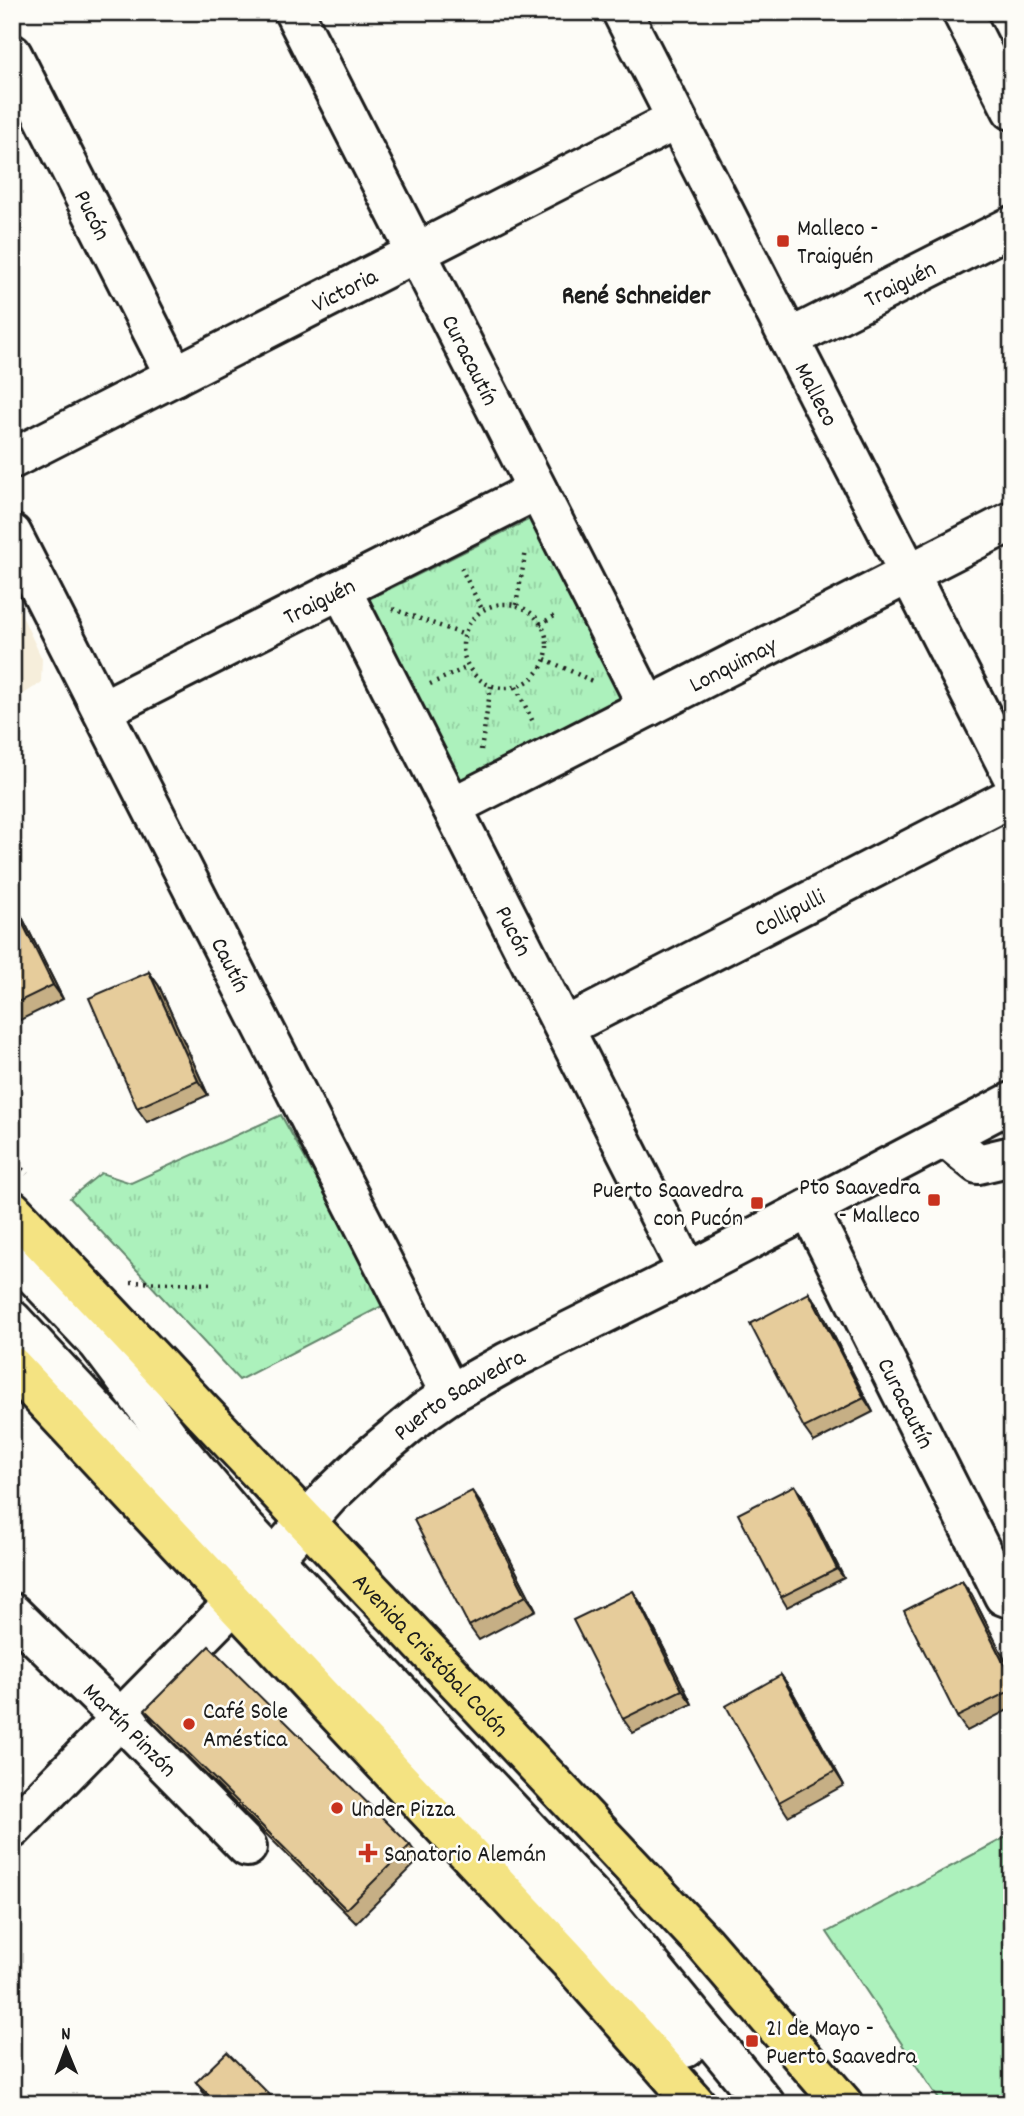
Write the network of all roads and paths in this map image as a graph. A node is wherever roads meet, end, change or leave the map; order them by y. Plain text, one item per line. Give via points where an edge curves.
1 (294, 12) edge
2 (622, 12) edge
3 (961, 12) edge
4 (12, 54) edge
5 (1012, 110) edge
6 (676, 120) junction
7 (1012, 226) edge
8 (416, 252) junction
9 (789, 339) junction
10 (175, 376) junction
11 (12, 459) edge
12 (537, 489) junction
13 (1012, 522) edge
14 (12, 534) edge
15 (445, 536) junction
16 (909, 574) junction
17 (341, 589) junction
18 (483, 611) junction
19 (465, 635) junction
20 (491, 686) junction
21 (648, 707) junction
22 (102, 710) junction
23 (1012, 775) edge
24 (1012, 797) edge
25 (463, 802) junction
26 (565, 1027) junction
27 (1012, 1102) edge
28 (946, 1138) junction
29 (1012, 1156) edge
30 (809, 1209) junction
31 (12, 1210) edge
32 (12, 1252) edge
33 (688, 1272) junction
34 (128, 1282) dead end
35 (214, 1284) dead end
36 (12, 1320) edge
37 (12, 1366) edge
38 (450, 1394) junction
39 (305, 1521) junction
40 (254, 1580) junction
41 (1008, 1597) edge
42 (12, 1613) edge
43 (121, 1719) junction
44 (12, 1829) edge
45 (247, 1847) dead end
46 (696, 2104) edge
47 (731, 2104) edge
48 (765, 2104) edge
49 (843, 2104) edge

1 - 8 street, Curacautín
2 - 6 street, Malleco
3 - 5 street
4 - 10 street, Pucón
6 - 8 street, Victoria
6 - 9 street, Malleco
7 - 9 street, Traiguén
8 - 10 street, Victoria
8 - 12 street, Curacautín
9 - 16 street, Malleco
10 - 11 street, Victoria
12 - 15 street, Traiguén
12 - 21 street, Curacautín
13 - 16 street, Lonquimay
14 - 22 street, Cautín
15 - 17 street, Traiguén
15 - 18 path
16 - 21 street, Lonquimay
16 - 23 street, Malleco
17 - 19 path
17 - 22 street, Traiguén
17 - 25 street, Pucón
18 - 19 path
18 - 20 path via 502,604 528,611 545,632 548,646 539,671 529,681 516,687
19 - 20 path via 463,653 468,667
20 - 25 path
21 - 25 street, Lonquimay
22 - 38 street, Cautín
24 - 26 street, Collipulli
25 - 26 street, Pucón
26 - 33 street, Pucón
27 - 28 street, Puerto Saavedra
28 - 29 street via 978,1164
28 - 30 street, Puerto Saavedra
30 - 33 street, Puerto Saavedra
30 - 41 street, Curacautín
31 - 39 main road, Avenida Cristóbal Colón
32 - 40 street via 99,1344 202,1480
33 - 38 street, Puerto Saavedra
34 - 35 path
36 - 40 street
37 - 40 main road
38 - 39 street, Puerto Saavedra via 370,1457
39 - 40 street, Puerto Saavedra
39 - 49 main road, Avenida Cristóbal Colón via 703,1942
40 - 43 street, Puerto Saavedra
40 - 46 main road via 568,1960
40 - 47 street via 637,1991
40 - 48 street via 601,1906
42 - 43 street, Martín Pinzón
43 - 44 street, Puerto Saavedra
43 - 45 street, Martín Pinzón

